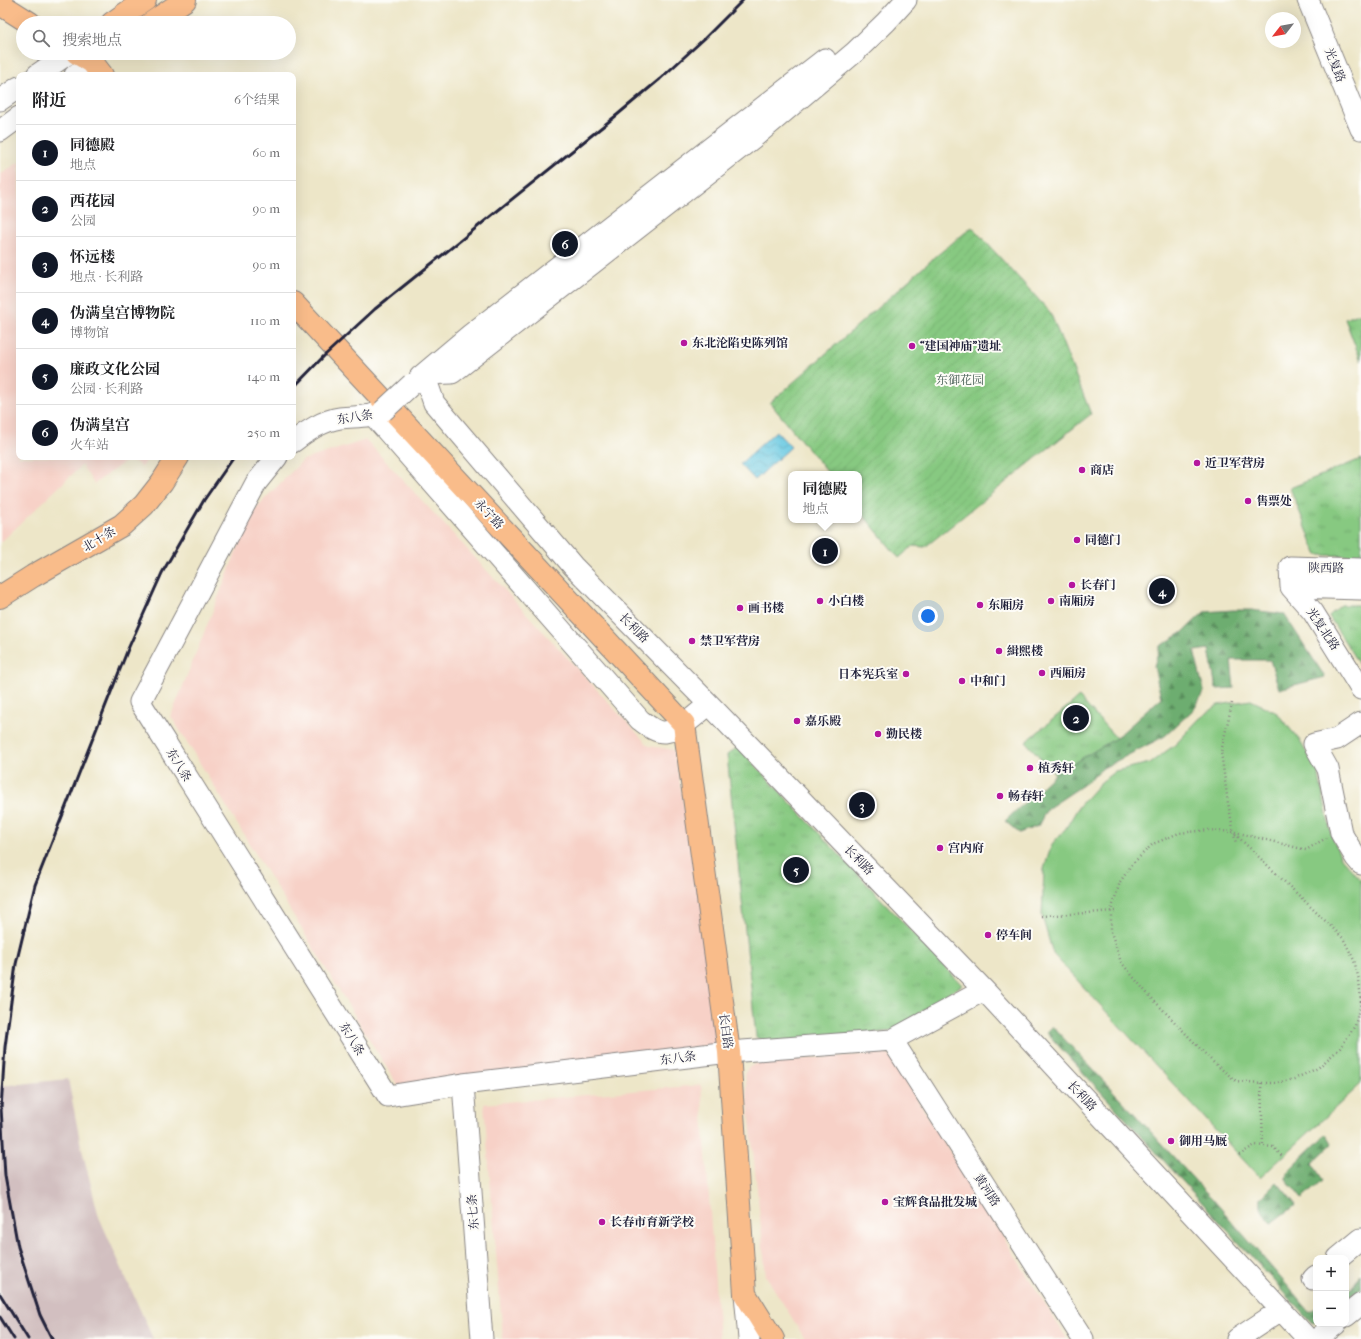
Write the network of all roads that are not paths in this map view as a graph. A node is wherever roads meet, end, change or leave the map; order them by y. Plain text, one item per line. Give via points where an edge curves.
1 (145, 0) edge
2 (185, 0) edge
3 (891, 0) edge
4 (906, 0) edge
5 (1308, 0) edge
6 (0, 4) edge
7 (19, 16) edge
8 (122, 16) edge
9 (161, 16) edge
10 (59, 60) edge
11 (41, 72) edge
12 (16, 89) edge
13 (0, 100) edge
14 (16, 118) edge
15 (1361, 129) edge
16 (0, 131) edge
17 (296, 306) edge
18 (418, 379) junction
19 (378, 413) junction
20 (296, 440) edge
21 (176, 460) edge
22 (275, 460) edge
23 (1361, 569) edge
24 (1291, 577) junction
25 (1361, 589) edge
26 (0, 597) edge
27 (1361, 689) edge
28 (709, 704) junction
29 (1361, 723) edge
30 (684, 724) junction
31 (1361, 864) edge
32 (984, 990) junction
33 (892, 1040) junction
34 (729, 1052) junction
35 (463, 1084) junction
36 (1361, 1239) edge
37 (1342, 1255) edge
38 (745, 1294) junction
39 (1361, 1304) edge
40 (1281, 1310) junction
41 (1349, 1314) edge
42 (1332, 1327) edge
43 (482, 1339) edge
44 (749, 1339) edge
45 (773, 1339) edge
46 (1083, 1339) edge
47 (1237, 1339) edge
48 (1308, 1339) edge
49 (1317, 1339) edge

1 - 8 main road
2 - 9 main road
3 - 18 street, 东八条 via 843,46 483,325
4 - 18 street via 855,52 752,138 452,373
5 - 15 street, 光复路
6 - 7 main road
10 - 11 street
12 - 13 street
14 - 16 street
17 - 30 main road, 永宁路
18 - 19 street, 东八条, bridge
18 - 28 street, 长利路 via 434,403 573,566
19 - 20 street, 东八条 via 338,418 319,425
19 - 30 street via 640,720 650,728 664,732
21 - 26 main road, 北十条 via 144,505 122,525
22 - 35 street, 东八条 via 256,483 140,702 388,1096
23 - 24 street, 陕西路
24 - 25 street, 陕西路
24 - 27 street, 光复北路
28 - 30 street
28 - 32 street, 长利路
29 - 31 street via 1337,739 1314,744 1328,769 1341,833
30 - 34 main road, 长白路
32 - 33 street, 东八条
32 - 40 street, 长利路
33 - 34 street, 东八条
33 - 46 street, 黄河路
34 - 35 street, 东八条
34 - 38 main road, 长白路
35 - 43 street, 东七条
36 - 37 street
38 - 44 street, 长白路
38 - 45 main road
39 - 41 street
40 - 47 street
40 - 48 street, 长利路
42 - 49 street

